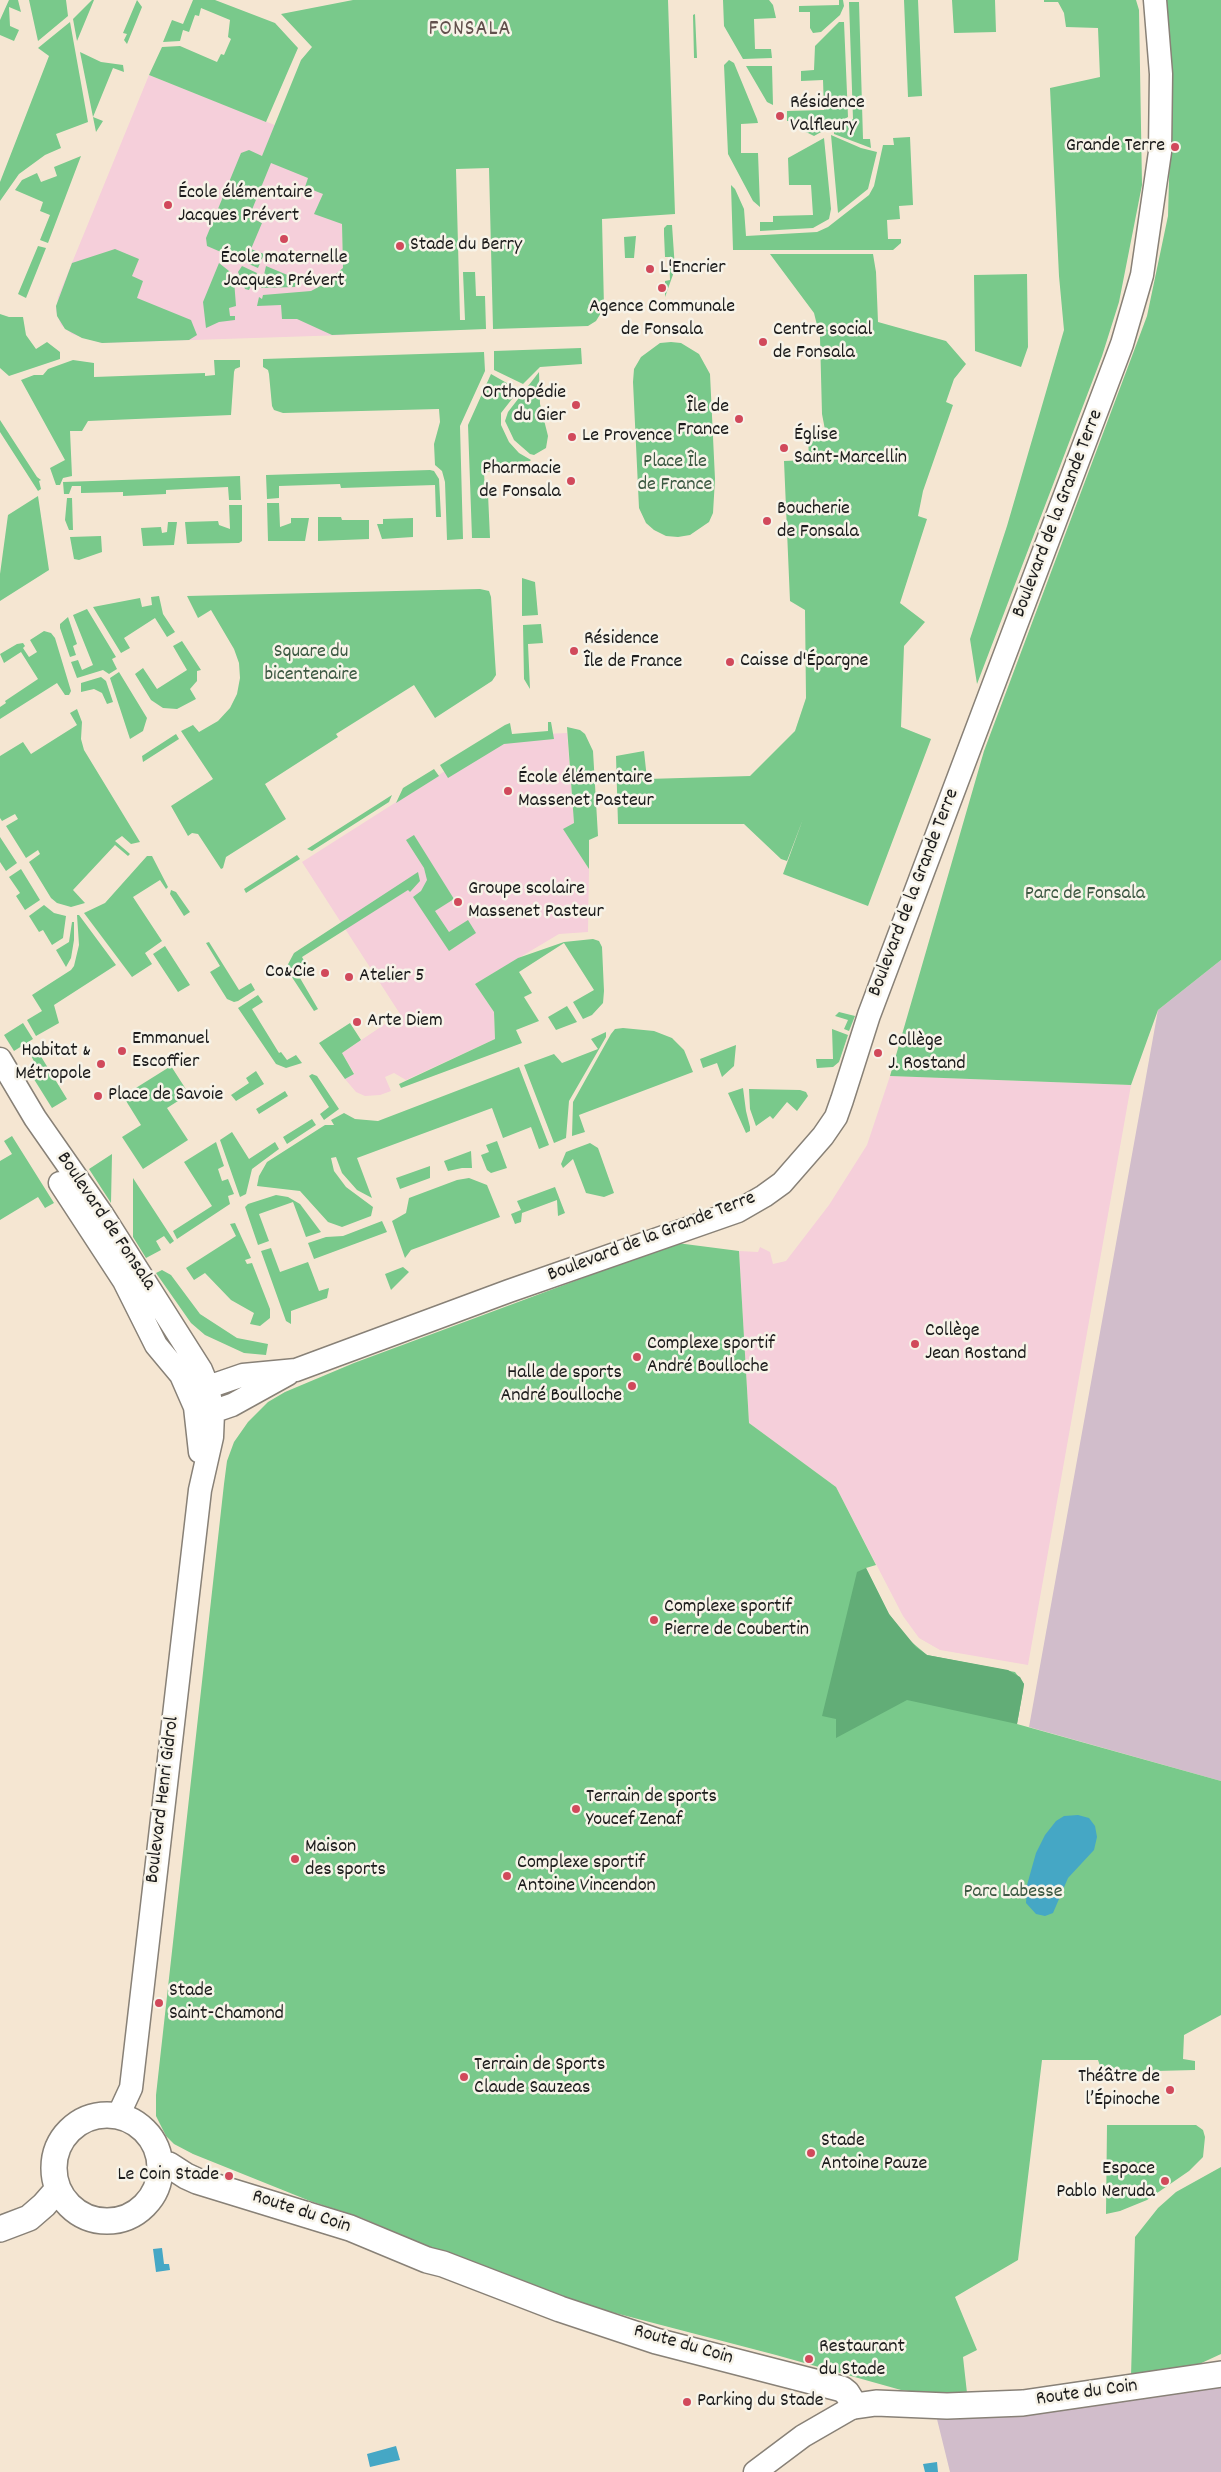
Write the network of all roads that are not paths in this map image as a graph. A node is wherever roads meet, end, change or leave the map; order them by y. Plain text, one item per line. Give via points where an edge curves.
1 (1154, 0) edge
2 (0, 1059) edge
3 (0, 1089) edge
4 (202, 1404) junction
5 (118, 2116) junction
6 (160, 2166) junction
7 (58, 2189) junction
8 (0, 2229) edge
9 (1221, 2374) edge
10 (855, 2406) junction
11 (754, 2472) edge

1 - 4 street, Boulevard de la Grande Terre via 1161,74 1160,152 1142,275 1122,344 869,1015 836,1117 824,1136 782,1183 738,1210 296,1370 243,1375
2 - 4 street, Boulevard de Fonsala via 35,1118 102,1214 188,1349
3 - 4 street, Boulevard de Fonsala via 124,1281 156,1344
4 - 5 street, Boulevard Henri Gidrol via 201,1480 131,2088
5 - 6 main road via 146,2132 156,2148
5 - 7 main road via 100,2115 85,2119 72,2128 58,2148 54,2166
6 - 7 main road via 156,2189 146,2204 117,2220 98,2220 81,2215 68,2205
6 - 10 main road, Route du Coin via 169,2165 186,2176 350,2228 560,2310 656,2341 842,2389
7 - 8 main road via 29,2218
9 - 10 main road, Route du Coin via 1023,2403 947,2406 876,2403
10 - 11 street via 803,2436

